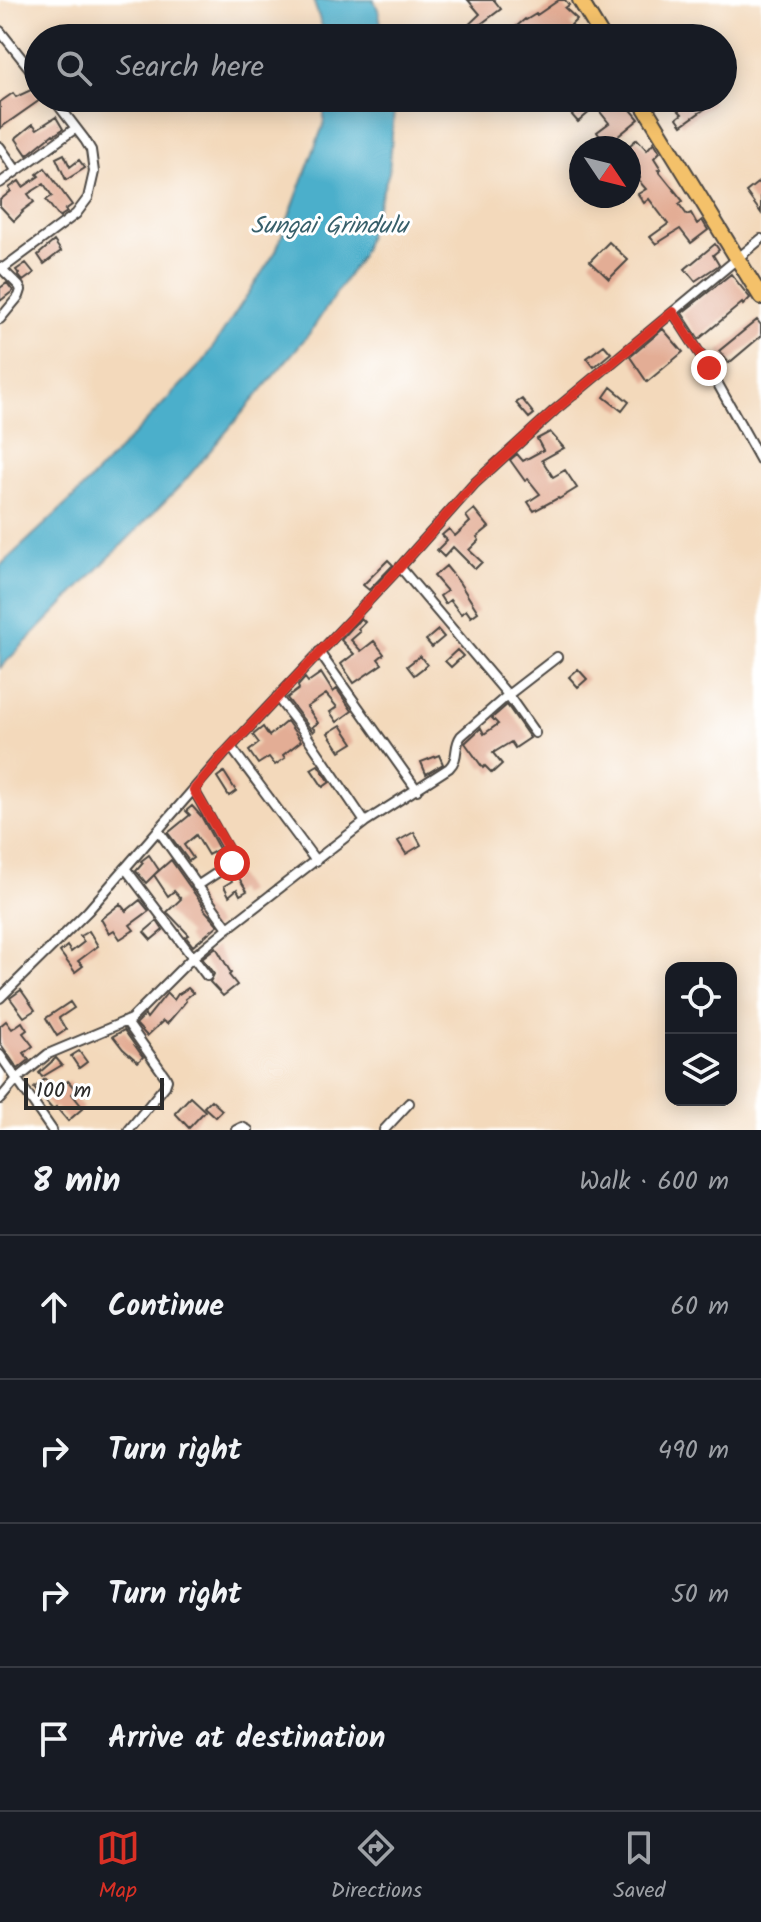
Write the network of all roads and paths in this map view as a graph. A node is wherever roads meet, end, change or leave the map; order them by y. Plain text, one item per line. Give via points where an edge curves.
1 (580, 0) edge
2 (595, 24) edge
3 (0, 31) edge
4 (24, 61) edge
5 (64, 112) edge
6 (648, 112) edge
7 (76, 128) junction
8 (0, 147) edge
9 (16, 170) junction
10 (0, 183) edge
11 (761, 239) edge
12 (738, 259) junction
13 (1, 268) edge
14 (761, 297) edge
15 (673, 312) junction
16 (0, 319) edge
17 (761, 461) edge
18 (400, 567) junction
19 (319, 652) junction
20 (557, 657) dead end
21 (508, 695) junction
22 (277, 697) junction
23 (535, 733) dead end
24 (231, 747) junction
25 (194, 790) junction
26 (417, 790) junction
27 (365, 822) junction
28 (158, 830) junction
29 (316, 861) junction
30 (125, 868) junction
31 (197, 886) junction
32 (228, 928) junction
33 (193, 957) junction
34 (207, 976) dead end
35 (0, 998) edge
36 (126, 1021) junction
37 (0, 1055) edge
38 (17, 1079) junction
39 (0, 1099) edge
40 (409, 1103) dead end
41 (52, 1130) edge
42 (129, 1130) edge
43 (236, 1130) edge
44 (248, 1130) edge
45 (384, 1130) edge

1 - 2 main road
3 - 4 street
5 - 7 street
6 - 12 main road
7 - 9 street
7 - 13 street via 93,160 88,198 76,214
8 - 9 street
9 - 10 street
11 - 12 street
12 - 14 main road
12 - 15 street
13 - 16 street via 21,290
15 - 17 street
15 - 18 street via 475,483
18 - 19 street
18 - 21 street
19 - 22 street
19 - 26 street
20 - 21 street
21 - 23 street
21 - 26 street via 461,736 449,768
22 - 24 street
22 - 27 street
24 - 25 street
24 - 29 street
25 - 28 street
25 - 31 street via 233,859
26 - 27 street
27 - 29 street
28 - 30 street
28 - 31 street
29 - 32 street
30 - 33 street
30 - 35 street
31 - 32 street
32 - 33 street
33 - 34 street
33 - 36 street
36 - 38 street via 48,1054
36 - 42 street via 167,1080
37 - 38 street
38 - 39 street
38 - 41 street
40 - 45 street
43 - 44 street

